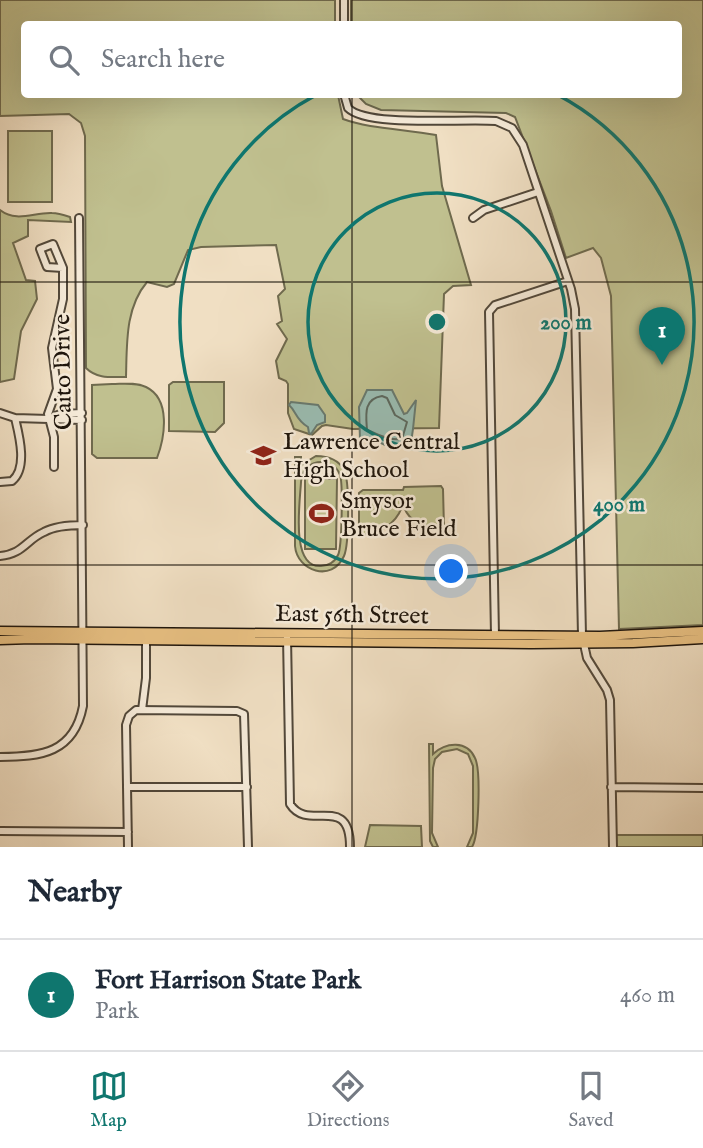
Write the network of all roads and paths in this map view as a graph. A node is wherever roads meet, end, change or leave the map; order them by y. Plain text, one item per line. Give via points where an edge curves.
1 (344, 0) edge
2 (344, 21) edge
3 (345, 98) edge
4 (538, 192) junction
5 (79, 218) dead end
6 (473, 218) dead end
7 (62, 268) dead end
8 (568, 281) junction
9 (0, 413) edge
10 (82, 416) junction
11 (51, 417) junction
12 (15, 418) junction
13 (54, 467) dead end
14 (0, 482) edge
15 (83, 528) junction
16 (0, 556) edge
17 (147, 630) junction
18 (0, 631) edge
19 (703, 631) edge
20 (84, 635) junction
21 (495, 635) junction
22 (287, 637) junction
23 (427, 638) junction
24 (583, 639) junction
25 (703, 639) edge
26 (0, 640) edge
27 (146, 640) junction
28 (142, 710) junction
29 (0, 757) edge
30 (127, 787) junction
31 (247, 787) junction
32 (611, 787) junction
33 (703, 788) edge
34 (0, 831) edge
35 (128, 832) junction
36 (128, 847) edge
37 (248, 847) edge
38 (350, 847) edge
39 (613, 847) edge

1 - 2 street
3 - 4 street via 350,111 369,119 505,124 523,145
4 - 6 street via 487,208
4 - 8 street
5 - 10 street, Caito Drive
7 - 11 street via 63,299 51,348 57,389
8 - 21 street via 495,304 489,312
8 - 24 street via 576,322
9 - 12 street
10 - 11 street
10 - 15 street, Caito Drive
11 - 12 street
11 - 13 street
12 - 14 street via 19,474 12,481
15 - 16 street via 44,531 19,551
15 - 20 street, Caito Drive
17 - 20 main road, East 56th Street
17 - 22 main road, East 56th Street
17 - 27 street
18 - 20 main road, East 56th Street
19 - 24 main road, East 56th Street
20 - 26 main road, East 56th Street
20 - 27 main road, East 56th Street
20 - 29 street, Caito Drive via 83,706 75,728 65,741 45,753
21 - 23 main road, East 56th Street
21 - 24 main road, East 56th Street
22 - 23 main road, East 56th Street
22 - 27 main road, East 56th Street
22 - 38 street via 290,804 305,816 340,818 349,830
23 - 24 main road, East 56th Street
24 - 25 main road, East 56th Street via 634,643
24 - 32 street via 589,663 610,697
27 - 28 street
28 - 30 street via 131,713 126,725
28 - 31 street via 242,713
30 - 31 street
30 - 35 street
31 - 37 street
32 - 33 street
32 - 39 street
34 - 35 street
35 - 36 street

